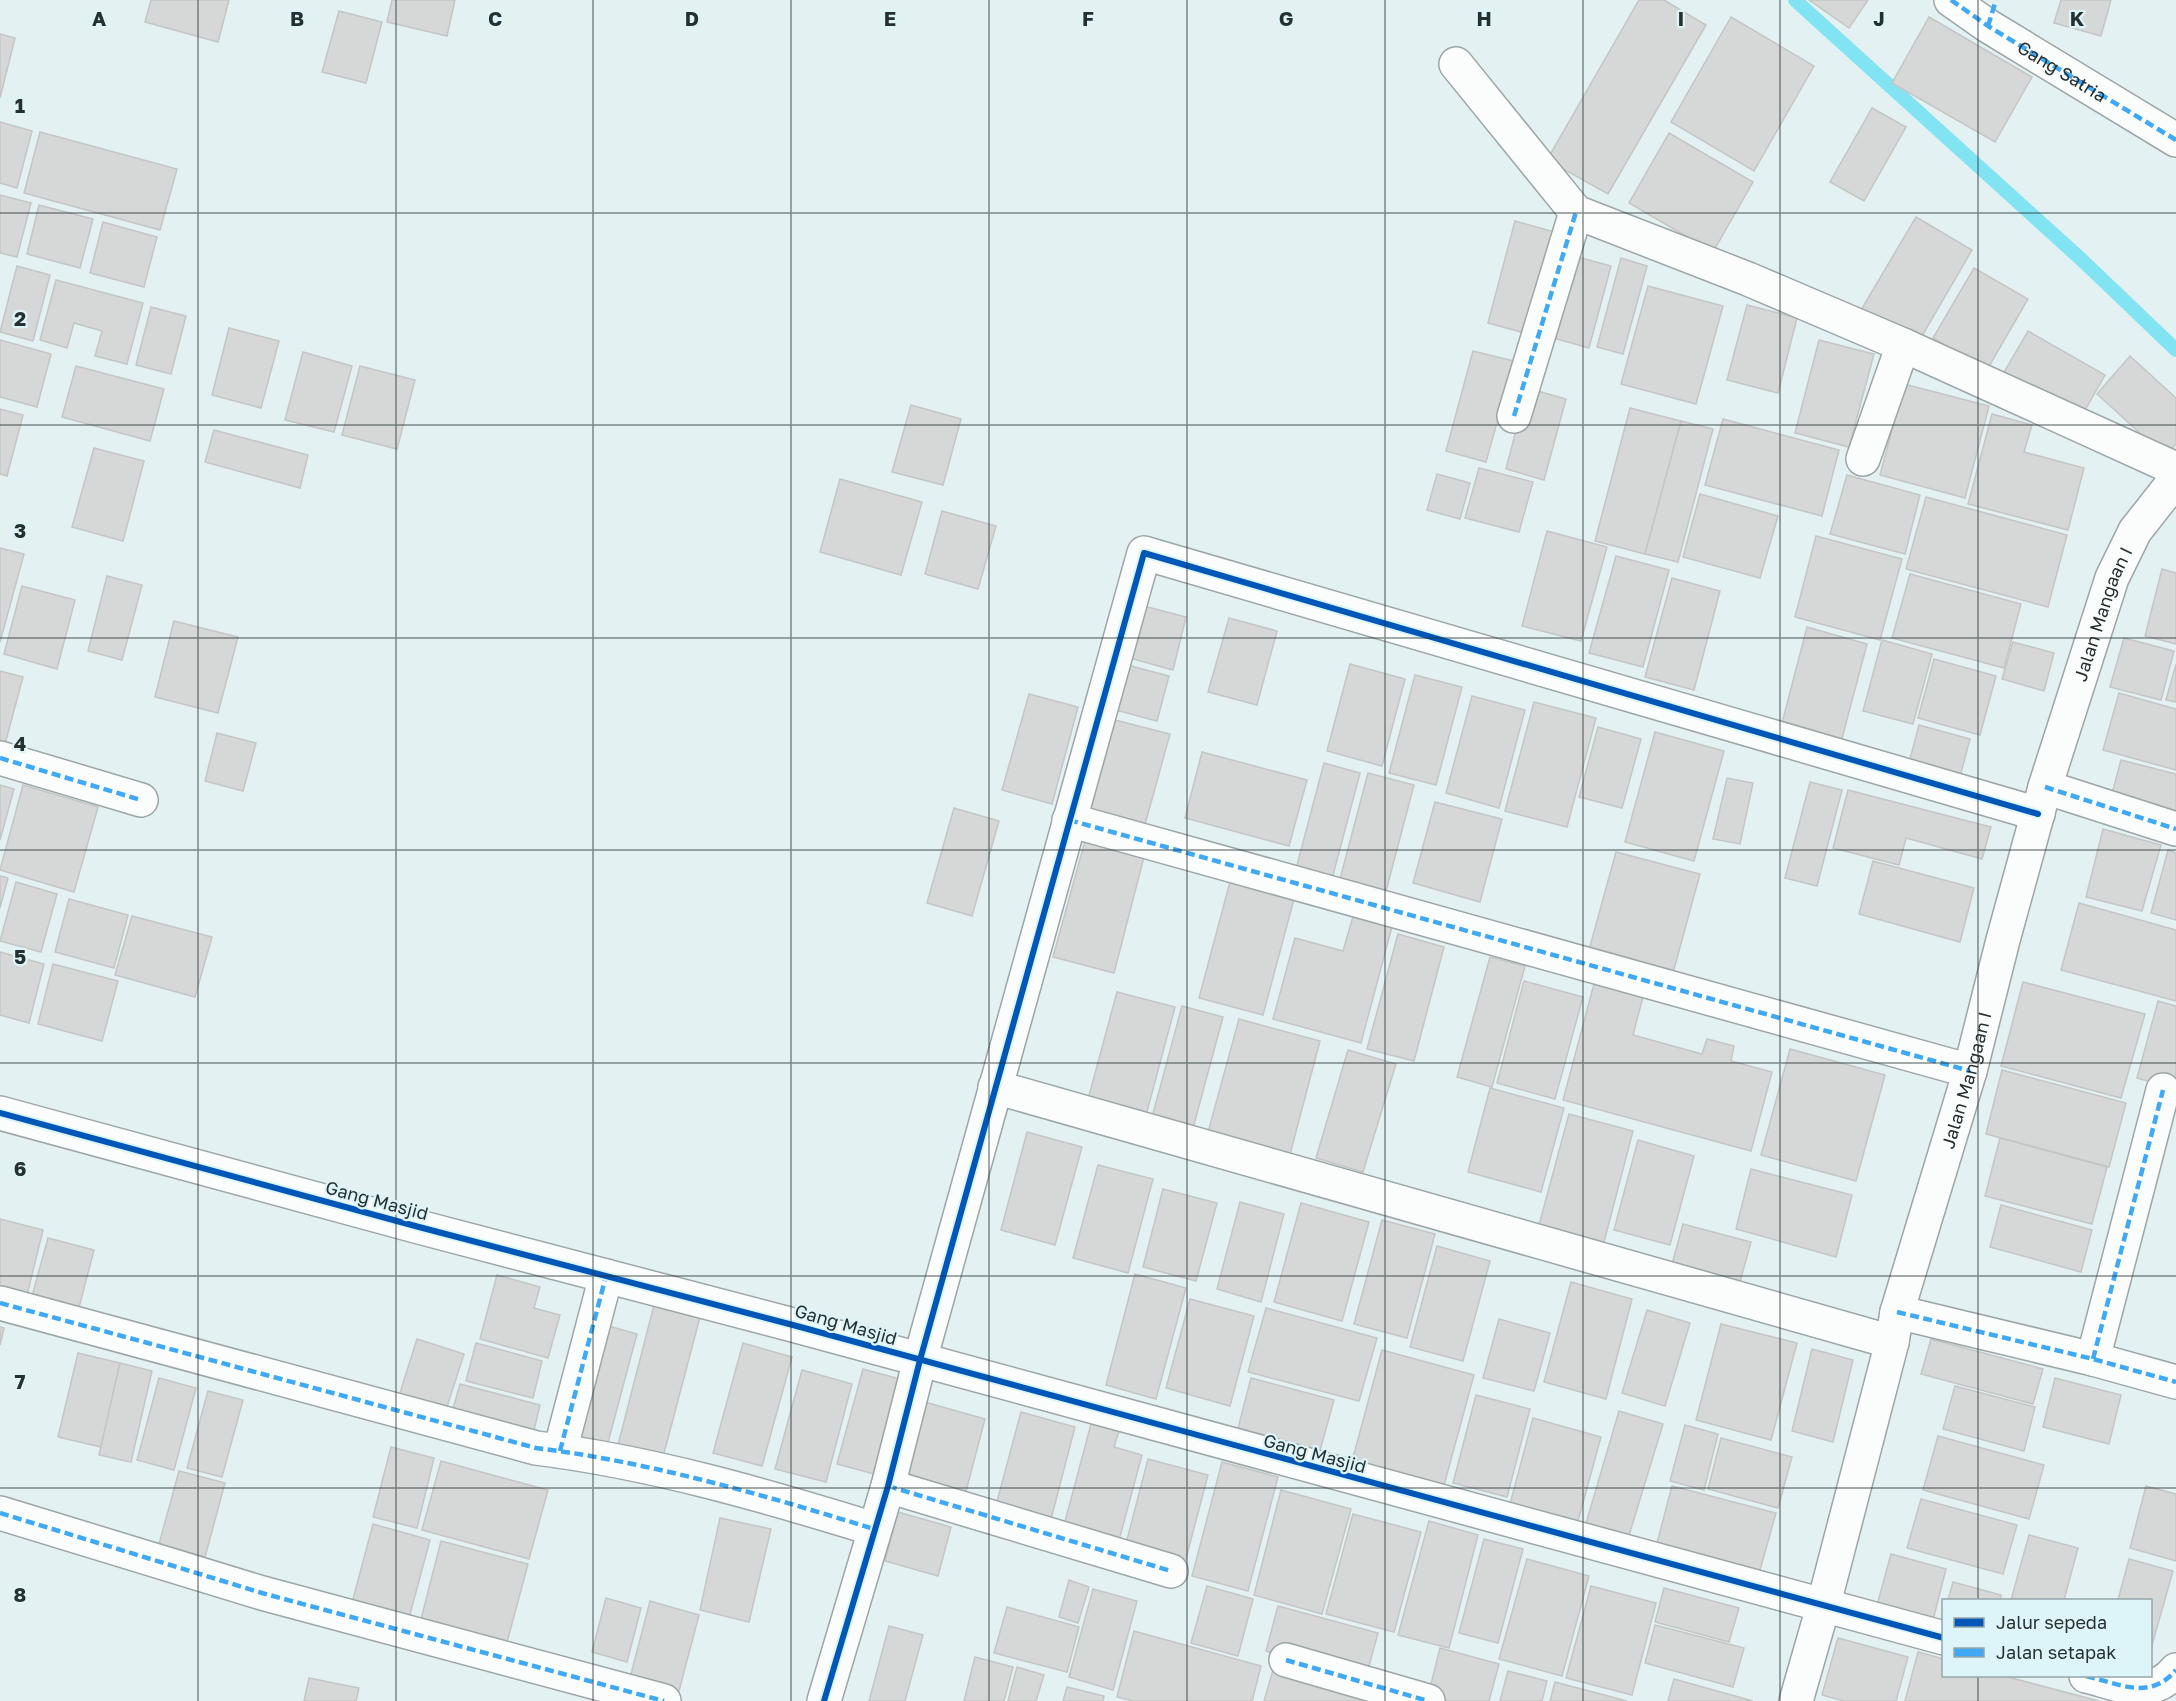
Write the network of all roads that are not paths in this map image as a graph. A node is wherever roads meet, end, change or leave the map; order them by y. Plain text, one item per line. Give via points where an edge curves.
1 (1951, 0) edge
2 (1992, 13) edge
3 (1456, 64) dead end
4 (2176, 140) edge
5 (1576, 212) junction
6 (1903, 345) junction
7 (1514, 416) dead end
8 (1863, 459) dead end
9 (2176, 469) edge
10 (2176, 479) edge
11 (0, 758) edge
12 (141, 800) dead end
13 (2042, 801) junction
14 (1070, 820) junction
15 (2176, 829) edge
16 (1970, 1071) junction
17 (995, 1087) junction
18 (2163, 1090) dead end
19 (0, 1113) edge
20 (606, 1276) junction
21 (0, 1303) edge
22 (1894, 1327) junction
23 (2093, 1359) junction
24 (920, 1360) junction
25 (2176, 1382) edge
26 (560, 1451) junction
27 (888, 1486) junction
28 (0, 1513) edge
29 (874, 1528) junction
30 (1171, 1571) dead end
31 (1823, 1607) junction
32 (1942, 1637) edge
33 (1286, 1660) dead end
34 (2176, 1670) edge
35 (2090, 1677) edge
36 (664, 1701) edge
37 (824, 1701) edge
38 (1428, 1701) edge
39 (1796, 1701) edge

1 - 2 street, Gang Satria
2 - 4 street, Gang Satria
3 - 5 street
5 - 6 street
5 - 7 street
6 - 8 street
6 - 9 street
10 - 13 street, Jalan Mangaan I via 2135,531 2112,578
11 - 12 street
13 - 14 street via 1143,553
13 - 15 street
13 - 16 street, Jalan Mangaan I
14 - 16 street
14 - 17 street
16 - 22 street, Jalan Mangaan I
17 - 22 street
17 - 24 street
18 - 23 street
19 - 20 street, Gang Masjid
20 - 24 street, Gang Masjid
20 - 26 street
21 - 26 street via 536,1448
22 - 23 street
22 - 31 street, Jalan Mangaan I
23 - 25 street
24 - 27 street
24 - 31 street, Gang Masjid
26 - 29 street via 755,1493
27 - 29 street
27 - 30 street
28 - 36 street via 262,1593
29 - 37 street
31 - 32 street, Gang Masjid
31 - 39 street, Jalan Mangaan I
33 - 38 street
34 - 35 street via 2149,1689

